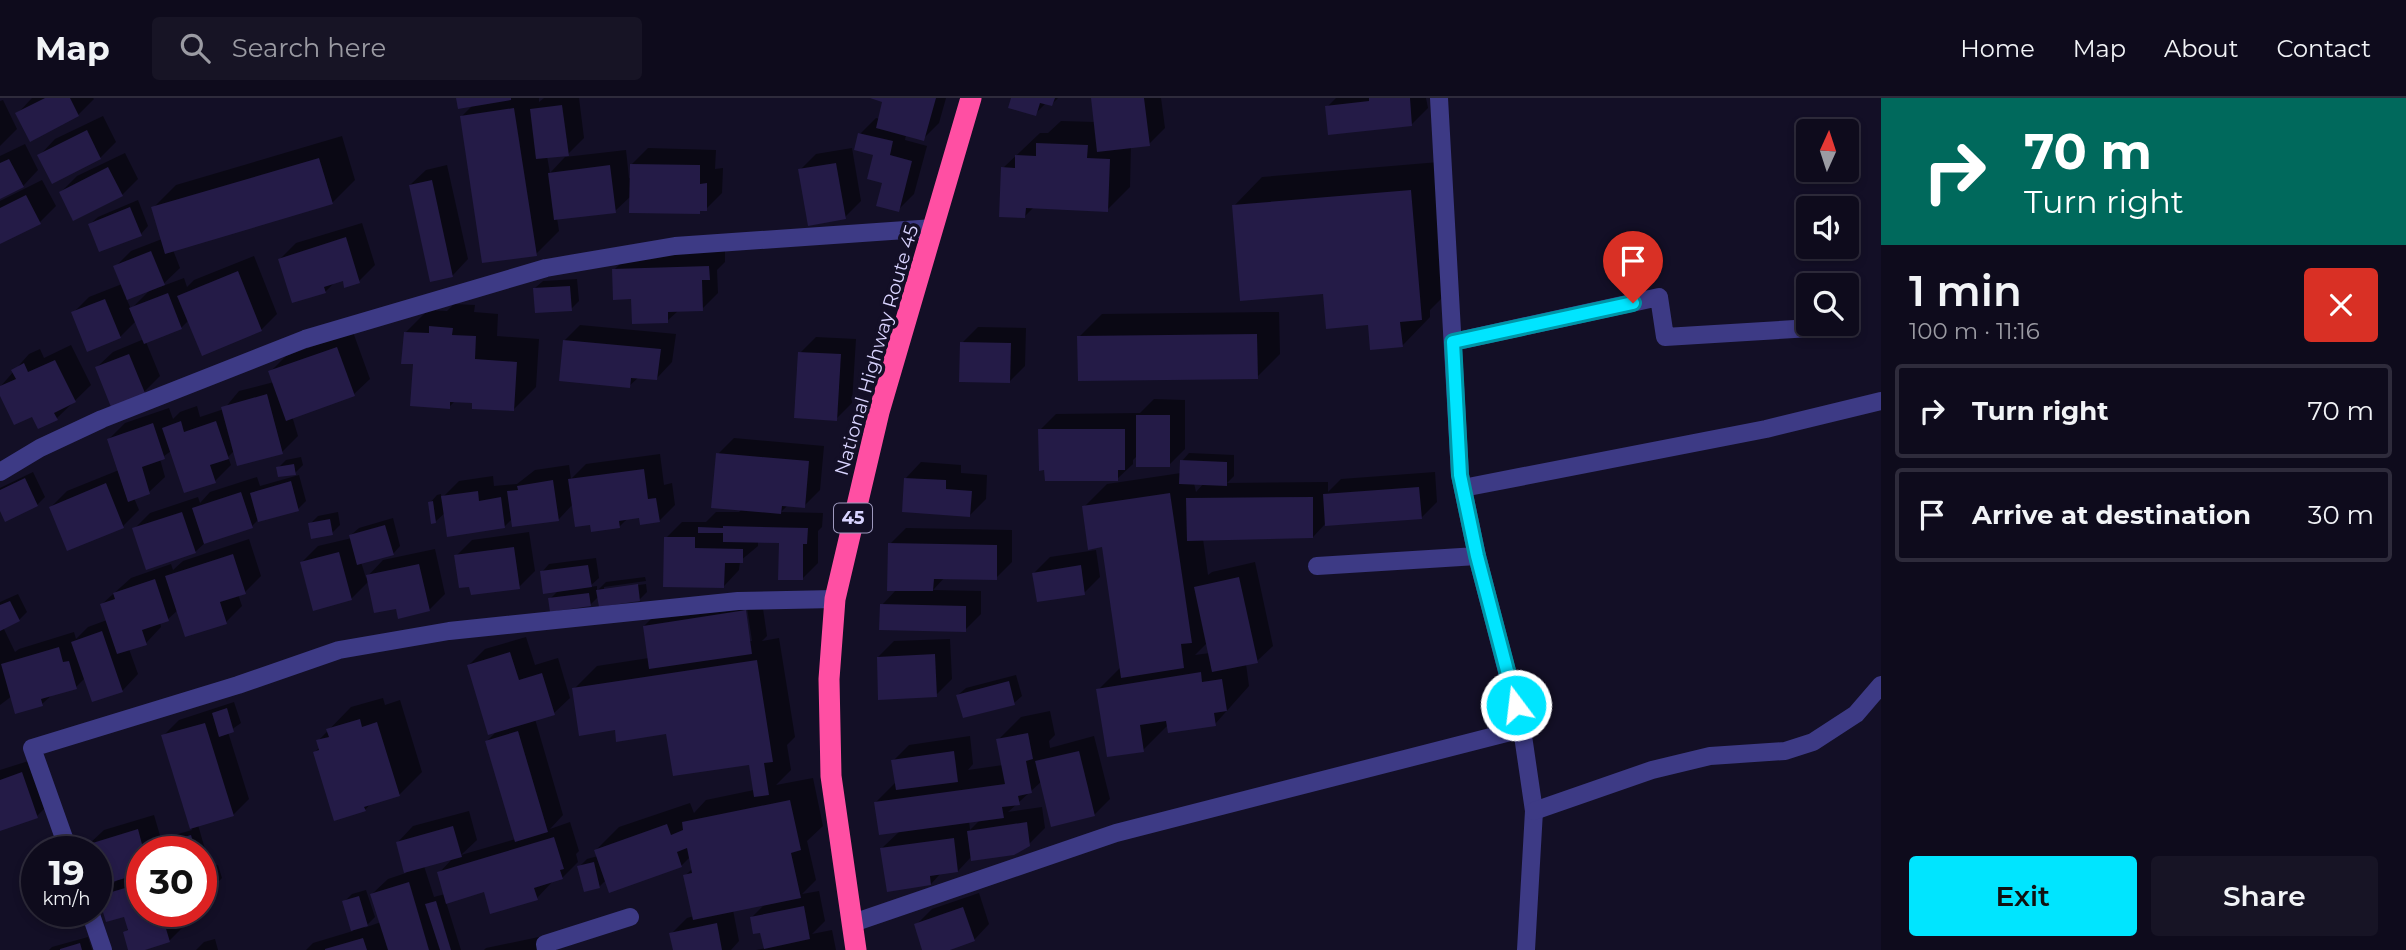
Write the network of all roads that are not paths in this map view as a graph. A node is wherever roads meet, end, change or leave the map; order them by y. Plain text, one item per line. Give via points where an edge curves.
1 (971, 98) edge
2 (1439, 98) edge
3 (934, 228) junction
4 (1796, 329) edge
5 (1453, 342) junction
6 (1881, 401) edge
7 (0, 472) edge
8 (1463, 488) junction
9 (1477, 556) junction
10 (1317, 566) dead end
11 (835, 599) junction
12 (1881, 685) edge
13 (1522, 729) junction
14 (1534, 811) junction
15 (63, 836) edge
16 (630, 917) dead end
17 (853, 923) junction
18 (95, 927) edge
19 (103, 950) edge
20 (546, 950) edge
21 (856, 950) edge
22 (1526, 950) edge

1 - 3 highway, National Highway Route 45 / 45
2 - 5 street
3 - 7 street via 675,246 546,268 305,339 102,419
3 - 11 highway, National Highway Route 45 / 45 via 879,412
4 - 5 street via 1665,337 1659,297
5 - 8 street
6 - 8 street via 1766,429
8 - 9 street
9 - 10 street
9 - 13 street
11 - 15 street via 738,601 628,612 449,631 339,650 32,748
11 - 17 highway, National Highway Route 45 / 45 via 829,679 831,776
12 - 14 street via 1856,714 1813,742 1786,751 1710,756 1652,770
13 - 14 street
13 - 17 street via 1116,833
14 - 22 street
16 - 20 street via 545,944
17 - 21 highway, National Highway Route 45 / 45
18 - 19 street

